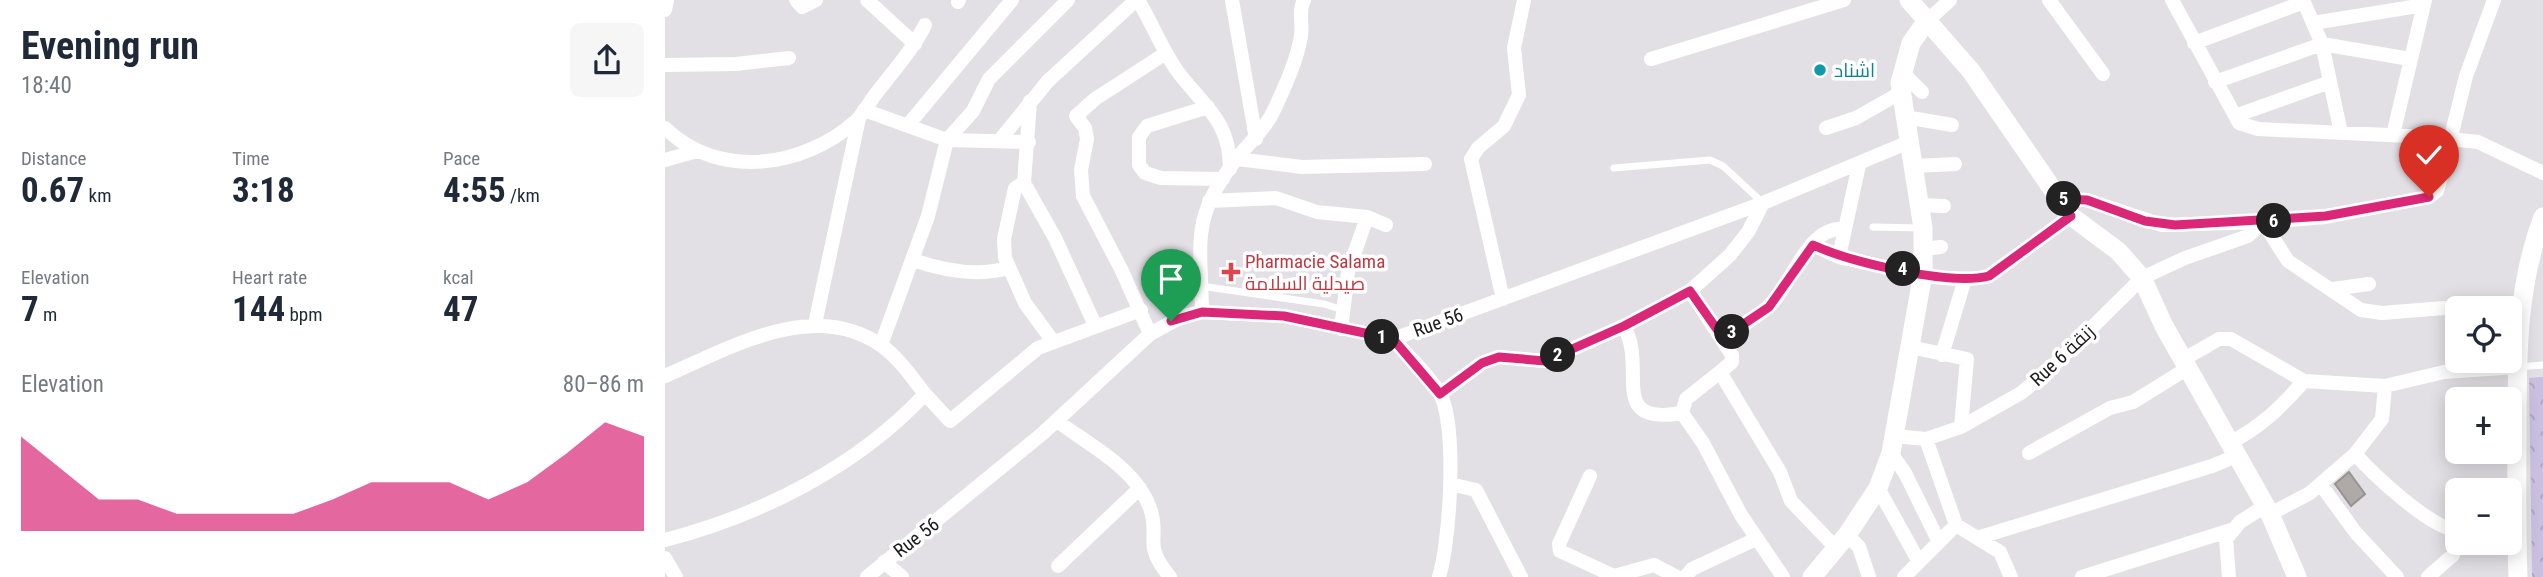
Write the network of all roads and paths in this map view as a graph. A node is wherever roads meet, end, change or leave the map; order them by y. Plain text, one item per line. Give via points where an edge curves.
1 (667, 0) edge
2 (796, 0) edge
3 (815, 0) edge
4 (867, 0) edge
5 (1012, 0) edge
6 (1067, 0) edge
7 (1137, 0) edge
8 (1232, 0) edge
9 (1304, 0) edge
10 (1524, 0) edge
11 (1844, 0) edge
12 (1909, 0) edge
13 (1950, 0) edge
14 (2049, 0) edge
15 (2172, 0) edge
16 (2494, 0) edge
17 (2304, 1) edge
18 (2425, 2) edge
19 (665, 10) edge
20 (1926, 22) junction
21 (2313, 23) junction
22 (925, 25) dead end
23 (2194, 43) junction
24 (915, 44) junction
25 (2322, 44) junction
26 (1166, 53) junction
27 (789, 58) dead end
28 (1651, 59) dead end
29 (2410, 59) junction
30 (665, 65) edge
31 (1902, 72) junction
32 (2102, 74) dead end
33 (2215, 82) junction
34 (2330, 82) junction
35 (1922, 92) dead end
36 (1900, 93) junction
37 (1030, 101) junction
38 (1208, 107) junction
39 (861, 114) junction
40 (2235, 116) junction
41 (1905, 117) junction
42 (908, 125) junction
43 (1952, 125) dead end
44 (665, 128) edge
45 (1826, 128) dead end
46 (2341, 133) junction
47 (2393, 135) junction
48 (2449, 138) junction
49 (1256, 139) junction
50 (947, 140) junction
51 (999, 141) junction
52 (1029, 142) junction
53 (1909, 142) junction
54 (697, 150) junction
55 (665, 160) edge
56 (1426, 164) dead end
57 (1955, 164) dead end
58 (1860, 165) junction
59 (1915, 166) junction
60 (1614, 168) dead end
61 (1230, 169) junction
62 (2543, 173) edge
63 (1024, 183) junction
64 (2059, 199) junction
65 (1209, 201) junction
66 (1763, 203) junction
67 (1919, 205) junction
68 (1944, 206) dead end
69 (2071, 216) junction
70 (1367, 217) junction
71 (2543, 217) edge
72 (2263, 222) junction
73 (1386, 225) dead end
74 (1873, 227) dead end
75 (1923, 228) junction
76 (1845, 229) junction
77 (1813, 245) junction
78 (1839, 257) junction
79 (913, 260) junction
80 (1008, 268) junction
81 (1923, 273) junction
82 (2142, 278) junction
83 (1965, 279) junction
84 (2369, 284) dead end
85 (1201, 286) junction
86 (2333, 289) junction
87 (1690, 291) junction
88 (2522, 296) edge
89 (1503, 299) junction
90 (2444, 308) dead end
91 (1141, 310) junction
92 (1343, 310) junction
93 (1202, 312) junction
94 (815, 324) junction
95 (1095, 325) junction
96 (1624, 326) junction
97 (1341, 329) junction
98 (1150, 334) junction
99 (1723, 338) junction
100 (1393, 339) junction
101 (1052, 340) junction
102 (881, 345) junction
103 (1910, 347) junction
104 (1942, 355) junction
105 (2186, 364) junction
106 (2543, 365) edge
107 (2522, 367) edge
108 (1720, 372) junction
109 (2445, 372) edge
110 (2517, 373) edge
111 (665, 376) edge
112 (2304, 381) junction
113 (2385, 386) junction
114 (925, 394) junction
115 (1440, 394) junction
116 (1682, 413) junction
117 (1057, 421) junction
118 (1961, 427) junction
119 (1926, 439) junction
120 (1893, 444) junction
121 (2232, 449) junction
122 (2029, 453) dead end
123 (2354, 454) junction
124 (1590, 476) dead end
125 (2514, 478) edge
126 (1450, 484) junction
127 (2321, 485) junction
128 (1140, 488) junction
129 (1878, 488) junction
130 (2268, 510) junction
131 (1956, 525) junction
132 (2445, 527) edge
133 (2231, 530) junction
134 (1977, 538) junction
135 (1756, 539) junction
136 (665, 540) edge
137 (1938, 540) junction
138 (1841, 541) junction
139 (2453, 555) edge
140 (2516, 555) edge
141 (665, 558) edge
142 (1918, 560) junction
143 (884, 562) junction
144 (1058, 566) dead end
145 (676, 577) edge
146 (867, 577) edge
147 (902, 577) edge
148 (1170, 577) edge
149 (1440, 577) edge
150 (1521, 577) edge
151 (1677, 577) edge
152 (1685, 577) edge
153 (1783, 577) edge
154 (1812, 577) edge
155 (1869, 577) edge
156 (1903, 577) edge
157 (2011, 577) edge
158 (2082, 577) edge
159 (2229, 577) edge
160 (2297, 577) edge
161 (2397, 577) edge
162 (2428, 577) edge
163 (2518, 577) edge

1 - 19 street
2 - 3 street via 802,7
4 - 24 street
5 - 42 street
6 - 50 street via 989,79 973,111
7 - 26 street
7 - 37 street
8 - 49 street
9 - 49 street via 1295,60 1271,118
10 - 89 street via 1514,48 1519,95 1504,125 1471,159
11 - 28 street
12 - 20 street
13 - 20 street
14 - 32 street
15 - 23 street
16 - 48 street
17 - 21 street
17 - 23 street
18 - 21 street
18 - 29 street
20 - 31 street via 1911,43
20 - 64 street via 1971,71
21 - 25 street
22 - 24 street
23 - 33 street
24 - 39 street
25 - 29 street
25 - 33 street
25 - 34 street
26 - 38 street
26 - 91 street via 1076,116 1086,128 1087,139 1081,170 1083,196
27 - 30 street
29 - 47 street
31 - 35 street
31 - 36 street
33 - 40 street
34 - 40 street
34 - 46 street
36 - 41 street
36 - 45 street via 1856,118
37 - 51 street
37 - 52 street
38 - 61 street via 1227,137
38 - 61 street via 1147,126 1139,137 1139,165 1145,173 1161,178
39 - 42 street
39 - 54 street via 820,146 782,158 729,162
39 - 94 street
40 - 46 street via 2239,123 2258,129
41 - 43 street
41 - 53 street
42 - 50 street
44 - 54 street
46 - 47 street
47 - 48 street
48 - 62 street via 2478,142
48 - 72 street via 2437,191 2429,197
49 - 61 street
50 - 51 street
50 - 79 street
51 - 52 street
52 - 63 street
53 - 58 street, Rue 56
53 - 59 street
54 - 55 street
56 - 61 street
57 - 59 street
58 - 66 street, Rue 56
58 - 76 street
59 - 67 street
60 - 66 lane via 1710,160 1723,166
61 - 65 street
63 - 80 street via 1015,188 1006,228 1003,251
63 - 95 street
64 - 69 street
64 - 72 street via 2097,203 2162,225
65 - 70 street via 1276,198 1317,212
65 - 85 street via 1199,242
66 - 87 street via 1730,255
66 - 89 street, Rue 56
67 - 68 street
67 - 75 street
69 - 82 street via 2118,251
69 - 83 street via 1989,276
70 - 73 street
70 - 92 street via 1348,272
71 - 88 street
72 - 82 street, Rue 6 زنقة via 2241,239
72 - 86 street via 2288,261
74 - 75 lane
75 - 81 street via 1932,248
76 - 77 street via 1828,231
76 - 78 street
77 - 78 street
77 - 99 street via 1769,307
78 - 81 street
79 - 80 street via 972,273
79 - 102 street
80 - 101 street via 1025,303
81 - 83 street
81 - 103 street
82 - 105 street
82 - 118 street, Rue 6 زنقة via 2047,372 2021,393
83 - 104 street
84 - 86 street
85 - 92 lane
85 - 93 street
86 - 90 street via 2361,310 2382,313
87 - 96 street
87 - 99 street
89 - 100 street, Rue 56
91 - 95 street
91 - 98 street
92 - 97 street
93 - 97 street, Rue 56 via 1284,316
93 - 98 street, Rue 56 via 1171,321
94 - 102 street
94 - 111 street via 773,333
95 - 101 street
96 - 115 street via 1545,361 1499,357 1469,371
96 - 116 street via 1633,358 1636,404 1656,418
97 - 100 street, Rue 56
98 - 117 street, Rue 56
99 - 108 street via 1733,358
100 - 115 street
101 - 114 street via 1018,362 950,421
102 - 114 street
103 - 104 street
103 - 120 street
104 - 118 street via 1967,359
105 - 112 street via 2219,339 2231,339
105 - 121 street
105 - 122 street via 2133,401 2110,408
106 - 107 lane
108 - 116 street via 1686,399
108 - 138 street via 1780,472 1791,501
109 - 113 street
110 - 125 street
112 - 113 street
112 - 121 street via 2270,418
113 - 123 street via 2382,419
114 - 136 street via 877,440 807,484
115 - 126 street via 1450,443
116 - 135 street
117 - 128 street via 1127,473
117 - 143 street, Rue 56
118 - 119 street, Rue 6 زنقة
119 - 120 street, Rue 6 زنقة
119 - 131 street
120 - 129 street
120 - 137 street
121 - 130 street
121 - 134 street via 2212,466
123 - 127 street
123 - 132 street via 2408,503
124 - 151 street via 1559,544 1560,551 1614,576 1654,565
126 - 149 street via 1448,539
126 - 150 street via 1476,490
127 - 130 street
127 - 161 street via 2356,533
128 - 144 street
128 - 148 street via 1150,509 1153,551
129 - 138 street
129 - 142 street
130 - 133 street
130 - 160 street
131 - 134 street
131 - 137 street
133 - 158 street
133 - 159 street via 2226,546
134 - 157 street via 2000,552
135 - 152 street via 1692,569
135 - 153 street
137 - 142 street
138 - 154 street
138 - 155 street via 1859,547
139 - 162 street
140 - 163 street
141 - 145 street
142 - 156 street
143 - 146 street, Rue 56
143 - 147 street

